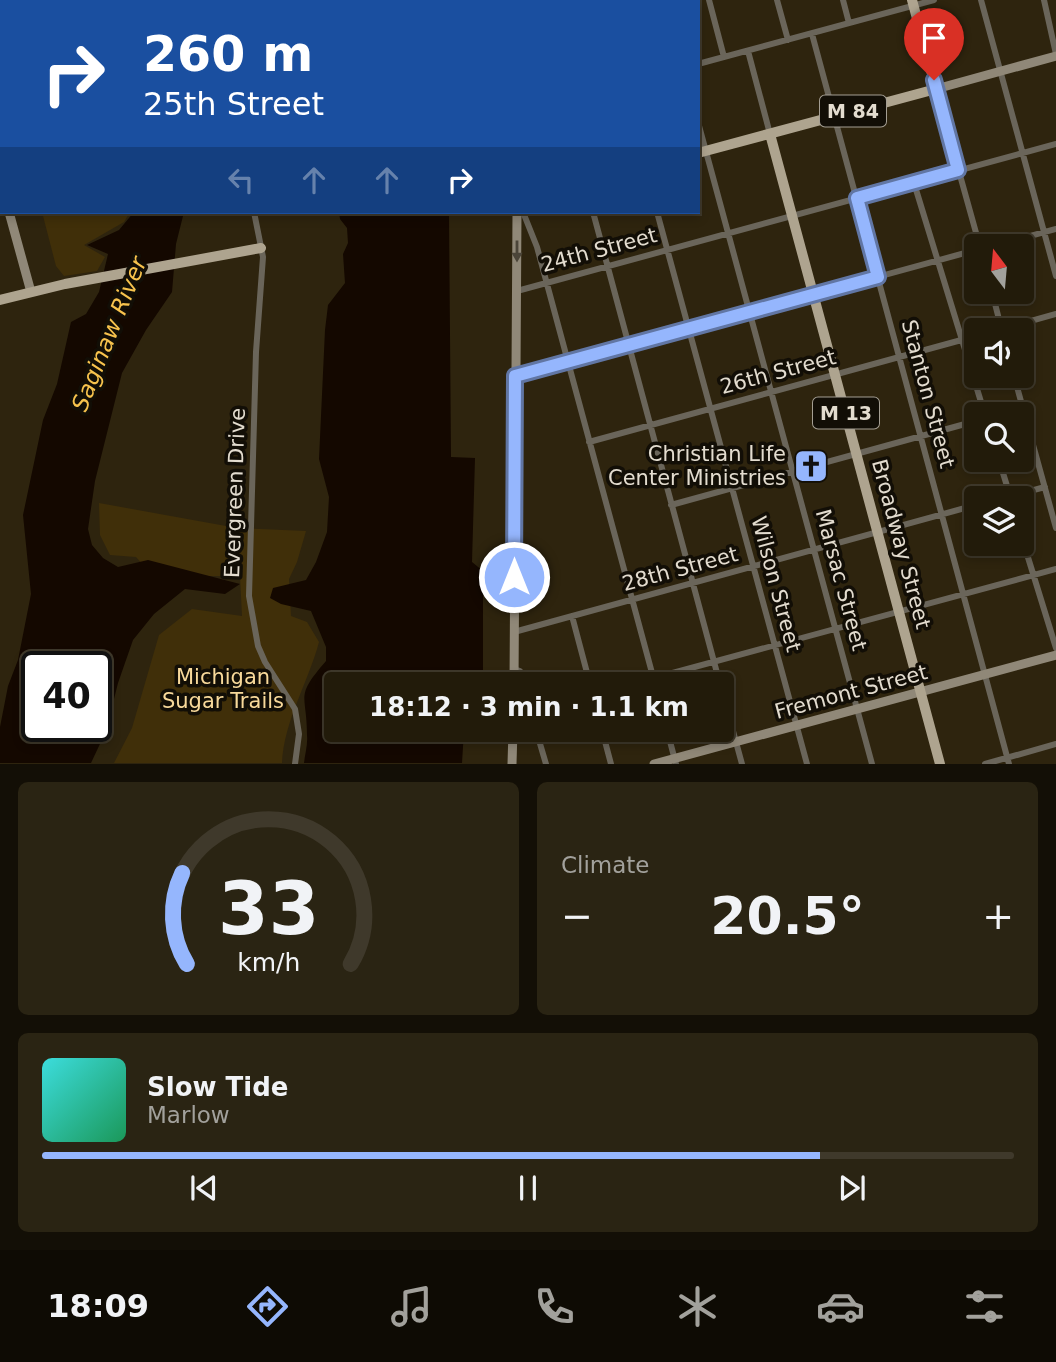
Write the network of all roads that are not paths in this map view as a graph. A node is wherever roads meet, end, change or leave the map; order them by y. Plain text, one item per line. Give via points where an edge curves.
1 (709, 0) edge
2 (777, 0) edge
3 (843, 0) edge
4 (934, 0) edge
5 (981, 0) edge
6 (1044, 0) edge
7 (913, 3) edge
8 (849, 23) junction
9 (812, 34) junction
10 (788, 40) junction
11 (748, 51) junction
12 (1056, 55) edge
13 (724, 57) junction
14 (700, 63) edge
15 (1000, 71) junction
16 (936, 89) junction
17 (834, 116) junction
18 (770, 134) junction
19 (1056, 144) edge
20 (702, 152) edge
21 (1022, 153) junction
22 (958, 170) junction
23 (914, 183) junction
24 (857, 198) junction
25 (10, 214) edge
26 (254, 214) edge
27 (517, 214) edge
28 (524, 214) edge
29 (594, 214) edge
30 (658, 214) edge
31 (792, 216) junction
32 (1056, 229) edge
33 (1044, 232) junction
34 (728, 233) junction
35 (974, 234) edge
36 (1034, 235) edge
37 (261, 248) junction
38 (667, 250) junction
39 (964, 253) edge
40 (938, 261) junction
41 (607, 266) junction
42 (1056, 276) edge
43 (878, 277) junction
44 (546, 283) junction
45 (517, 291) junction
46 (31, 292) junction
47 (814, 295) junction
48 (0, 300) edge
49 (750, 312) junction
50 (1056, 314) edge
51 (1034, 320) edge
52 (689, 329) junction
53 (962, 339) junction
54 (628, 345) junction
55 (899, 357) junction
56 (567, 362) junction
57 (836, 375) junction
58 (515, 376) junction
59 (771, 392) junction
60 (981, 402) edge
61 (710, 409) junction
62 (964, 424) edge
63 (649, 425) junction
64 (921, 436) junction
65 (589, 442) junction
66 (1034, 448) edge
67 (857, 454) junction
68 (793, 471) junction
69 (1045, 487) junction
70 (732, 488) junction
71 (1034, 490) edge
72 (671, 505) junction
73 (964, 508) edge
74 (942, 514) junction
75 (1056, 528) edge
76 (879, 533) junction
77 (814, 550) junction
78 (1027, 556) edge
79 (753, 567) junction
80 (1056, 569) edge
81 (1033, 575) junction
82 (692, 583) junction
83 (963, 594) junction
84 (632, 600) junction
85 (900, 611) junction
86 (572, 616) junction
87 (836, 629) junction
88 (514, 632) junction
89 (775, 646) junction
90 (1056, 648) edge
91 (1056, 655) edge
92 (714, 662) junction
93 (514, 668) junction
94 (514, 672) edge
95 (520, 672) edge
96 (587, 672) edge
97 (652, 672) edge
98 (682, 672) edge
99 (717, 672) edge
100 (986, 673) junction
101 (921, 691) junction
102 (857, 709) junction
103 (796, 725) junction
104 (734, 734) edge
105 (736, 741) junction
106 (513, 742) edge
107 (540, 742) edge
108 (605, 742) edge
109 (670, 742) edge
110 (1056, 744) edge
111 (1009, 760) edge
112 (676, 761) edge
113 (295, 764) edge
114 (512, 764) edge
115 (546, 764) edge
116 (611, 764) edge
117 (654, 764) edge
118 (742, 764) edge
119 (807, 764) edge
120 (872, 764) edge
121 (940, 764) edge
122 (985, 764) edge

1 - 13 street
2 - 10 street
3 - 8 street
4 - 7 street
5 - 15 street
6 - 12 street
7 - 8 street
7 - 16 main road
8 - 9 street
9 - 10 street
9 - 17 street, Stanton Street
10 - 11 street
11 - 13 street
11 - 18 street, Broadway Street
12 - 15 street
13 - 14 street
15 - 16 street
15 - 21 street
16 - 17 main road, M 84
16 - 22 street
17 - 18 main road, M 84
17 - 24 street, Stanton Street
18 - 20 main road
18 - 31 main road, Broadway Street / M 13
19 - 21 street, 24th Street
20 - 34 street, Marsac Street
21 - 22 street, 24th Street
21 - 33 street
22 - 23 street, 24th Street
22 - 35 street
23 - 24 street, 24th Street
23 - 40 street
24 - 31 street, 24th Street
24 - 43 street, Stanton Street
25 - 46 street
26 - 37 street, Evergreen Drive
27 -> 45 street
28 - 44 street
29 - 41 street
30 - 38 street, Wilson Street
31 - 34 street, 24th Street
31 - 47 main road, Broadway Street / M 13
32 - 33 street
33 - 36 street
33 - 42 street
34 - 38 street, 24th Street
34 - 49 street, Marsac Street
37 - 46 main road
37 - 113 street, Evergreen Drive via 249,596 258,646 295,709 299,734
38 - 41 street, 24th Street
38 - 52 street, Wilson Street
39 - 40 street
40 - 43 street
40 - 53 street
41 - 44 street, 24th Street
41 - 54 street
43 - 47 street
43 - 55 street, Stanton Street
44 - 45 street, 24th Street
44 - 56 street
45 - 58 street
46 - 48 main road
47 - 49 street
47 - 57 main road, Broadway Street / M 13
49 - 52 street
49 - 59 street, Marsac Street
50 - 51 street
52 - 54 street
52 - 61 street, Wilson Street
53 - 55 street, 26th Street
53 - 60 street
54 - 56 street
54 - 63 street
55 - 57 street, 26th Street
55 - 64 street, Stanton Street
56 - 58 street
56 - 65 street
57 - 59 street, 26th Street
57 - 67 main road, Broadway Street / M 13
58 - 88 street
59 - 61 street, 26th Street
59 - 68 street, Marsac Street
61 - 63 street, 26th Street
61 - 70 street, Wilson Street
62 - 64 street
63 - 65 street, 26th Street
63 - 72 street
64 - 67 street
64 - 74 street, Stanton Street
65 - 84 street
66 - 69 street
67 - 68 street
67 - 76 main road, Broadway Street / M 13
68 - 70 street
68 - 77 street, Marsac Street
69 - 71 street
69 - 75 street
70 - 72 street
70 - 79 street, Wilson Street
72 - 82 street
73 - 74 street, 28th Street
74 - 76 street, 28th Street
74 - 83 street, Stanton Street
76 - 77 street, 28th Street
76 - 85 main road, Broadway Street / M 13
77 - 79 street, 28th Street
77 - 87 street, Marsac Street
78 - 81 street
79 - 82 street, 28th Street
79 - 89 street, Wilson Street
80 - 81 street
81 - 83 street
81 - 90 street
82 - 84 street, 28th Street
82 - 92 street
83 - 85 street
83 - 100 street, Stanton Street
84 - 86 street, 28th Street
84 - 97 street
85 - 87 street
85 - 101 main road, Broadway Street / M 13
86 - 88 street, 28th Street
86 - 96 street
87 - 89 street
87 - 102 street, Marsac Street
88 - 93 street
89 - 92 street
89 - 103 street, Wilson Street
91 - 100 street, Fremont Street
92 - 98 street
92 - 99 street
93 - 94 street
93 - 95 street
100 - 101 street, Fremont Street
100 - 111 street, Stanton Street
101 - 102 street, Fremont Street
101 - 121 main road, Broadway Street / M 13
102 - 103 street, Fremont Street
102 - 120 street, Marsac Street
103 - 105 street, Fremont Street
103 - 119 street, Wilson Street
104 - 105 street
105 - 112 street, Fremont Street
105 - 118 street
106 - 114 street
107 - 115 street
108 - 116 street
109 - 112 street
110 - 111 street
111 - 122 street
112 - 117 street, Fremont Street

